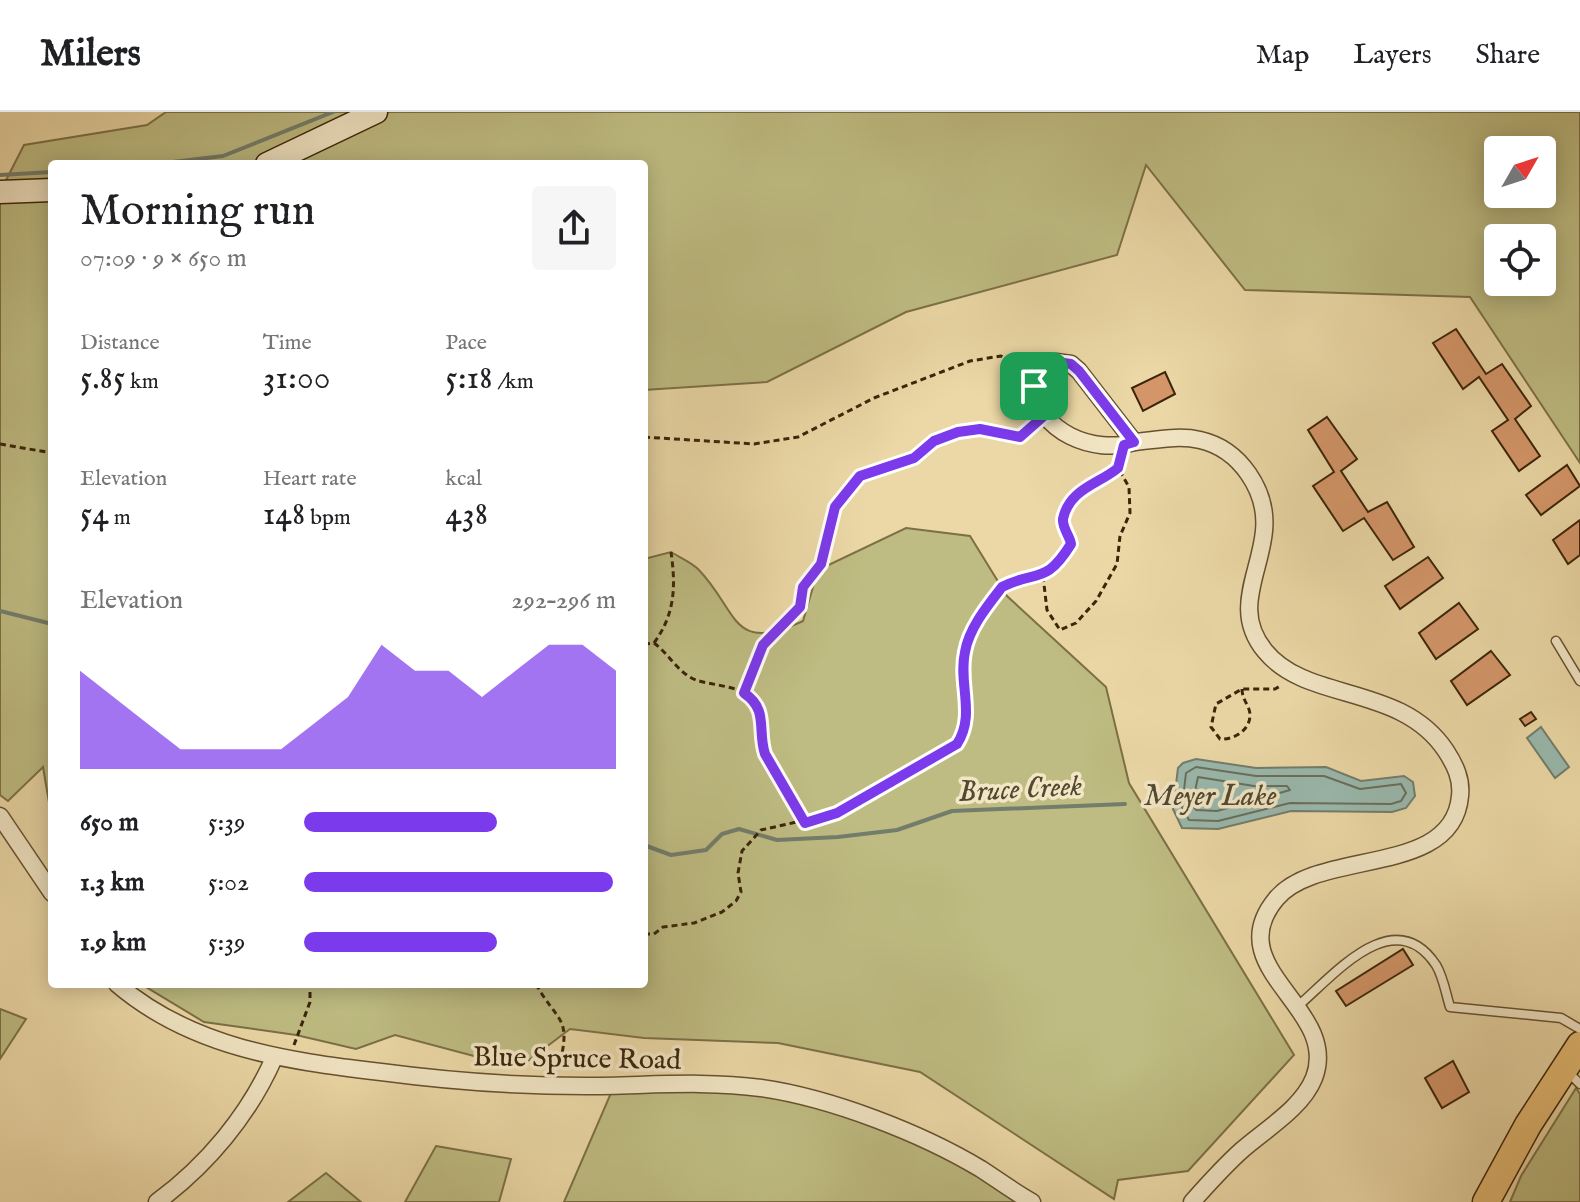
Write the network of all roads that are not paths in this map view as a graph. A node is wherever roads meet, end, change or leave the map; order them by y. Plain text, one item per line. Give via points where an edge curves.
1 (376, 112) edge
2 (275, 160) edge
3 (48, 190) edge
4 (0, 192) edge
5 (1129, 443) junction
6 (1556, 641) dead end
7 (1580, 681) edge
8 (0, 816) edge
9 (48, 887) edge
10 (122, 988) edge
11 (1298, 1006) junction
12 (1580, 1029) edge
13 (1580, 1045) edge
14 (282, 1059) junction
15 (1572, 1076) edge
16 (157, 1202) edge
17 (1032, 1202) edge
18 (1192, 1202) edge
19 (1486, 1202) edge

1 - 2 street
3 - 4 street
5 - 5 street via 1071,364 1049,364 1037,377 1035,395 1056,426 1089,445
5 - 11 street via 1199,440 1228,453 1247,471 1262,501 1265,528 1248,594 1250,623 1267,655 1289,671 1413,718 1442,745 1461,786 1450,824 1426,844 1302,880 1278,897 1265,921 1262,954 1276,982
6 - 7 lane
8 - 9 street
10 - 14 street, Blue Spruce Road via 171,1022
11 - 12 lane via 1348,959 1391,938 1407,939 1437,966 1450,1007 1561,1018
11 - 18 street via 1318,1052 1311,1085
13 - 15 main road
14 - 16 street via 217,1147
14 - 17 street, Blue Spruce Road via 517,1085 704,1085 773,1091 824,1103 940,1148
15 - 19 main road via 1528,1125

